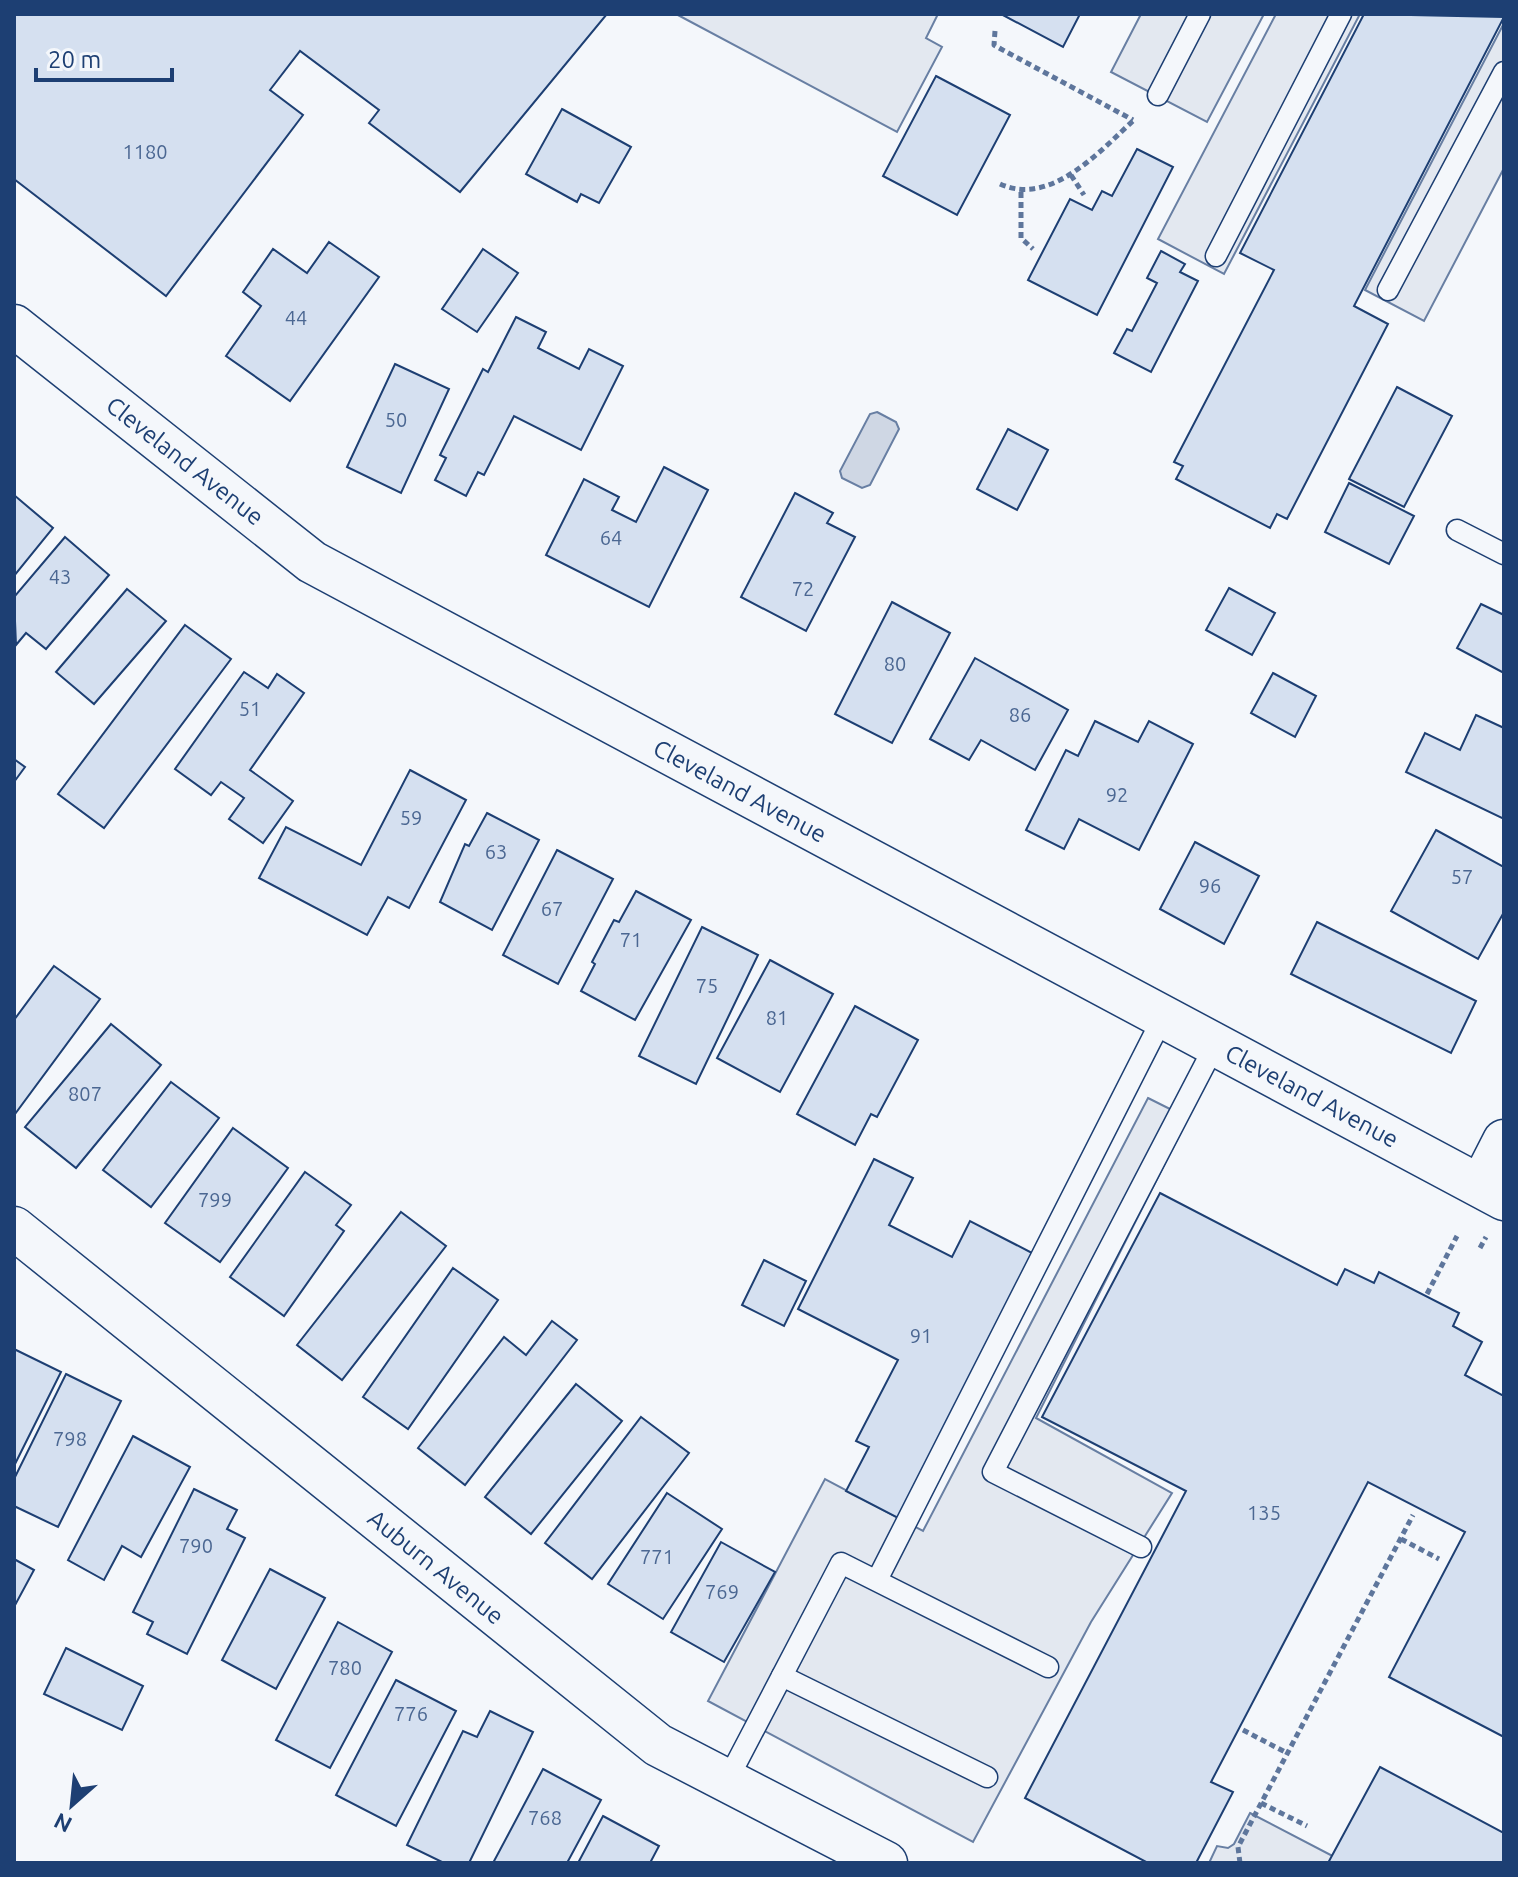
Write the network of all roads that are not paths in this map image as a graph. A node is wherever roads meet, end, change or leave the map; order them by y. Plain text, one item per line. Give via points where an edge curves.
1 (1200, 14) edge
2 (1341, 14) edge
3 (1504, 72) edge
4 (1158, 95) road end
5 (1216, 256) dead end
6 (1388, 290) dead end
7 (14, 326) edge
8 (1457, 530) dead end
9 (1504, 554) edge
10 (1163, 1017) junction
11 (1215, 1045) junction
12 (1504, 1141) edge
13 (1492, 1192) edge
14 (14, 1228) edge
15 (1141, 1547) dead end
16 (877, 1580) junction
17 (1048, 1667) dead end
18 (782, 1676) junction
19 (987, 1777) dead end
20 (727, 1781) junction
21 (886, 1863) edge

1 - 4 lane
2 - 5 lane
3 - 6 lane
7 - 10 street, Cleveland Avenue via 312,562
8 - 9 lane
10 - 11 street, Cleveland Avenue
10 - 16 lane
11 - 13 street, Cleveland Avenue
11 - 15 lane via 993,1472
12 - 13 street
14 - 20 street, Auburn Avenue via 658,1745
16 - 17 lane
16 - 18 lane via 841,1563
18 - 19 lane
18 - 20 lane
20 - 21 street, Auburn Avenue

